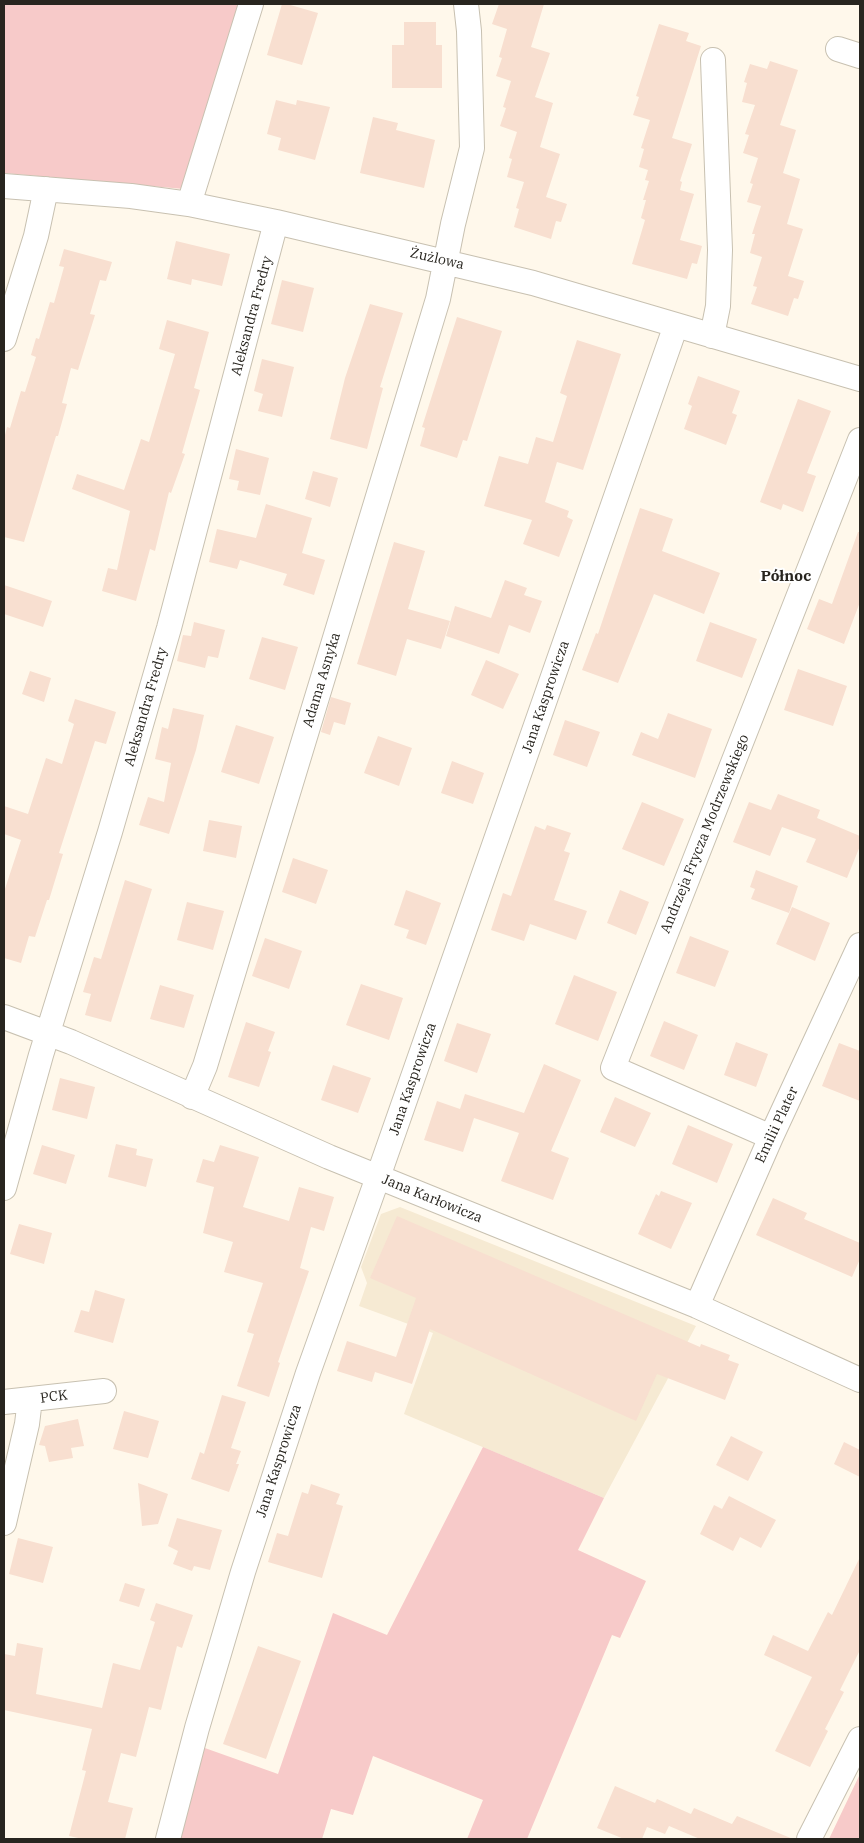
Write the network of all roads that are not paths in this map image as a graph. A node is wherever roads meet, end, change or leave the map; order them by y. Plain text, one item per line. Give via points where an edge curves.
1 (251, 4) edge
2 (466, 4) edge
3 (713, 60) dead end
4 (4, 186) edge
5 (46, 189) junction
6 (189, 204) junction
7 (276, 222) junction
8 (445, 261) junction
9 (676, 325) junction
10 (712, 336) junction
11 (4, 339) edge
12 (860, 379) edge
13 (860, 440) edge
14 (860, 945) edge
15 (4, 1017) edge
16 (48, 1032) junction
17 (192, 1097) junction
18 (771, 1137) junction
19 (378, 1177) junction
20 (4, 1188) edge
21 (697, 1306) junction
22 (860, 1380) edge
23 (104, 1391) dead end
24 (30, 1399) junction
25 (4, 1402) edge
26 (4, 1523) edge
27 (860, 1739) edge
28 (168, 1839) edge
29 (809, 1839) edge

1 - 6 street
2 - 8 street, Adama Asnyka via 472,148
3 - 10 street via 720,250 718,306
4 - 5 street, Żużlowa
5 - 6 street, Żużlowa
5 - 11 street via 36,236
6 - 7 street, Żużlowa
7 - 8 street, Żużlowa
7 - 16 street, Aleksandra Fredry via 168,628
8 - 9 street, Żużlowa
8 - 17 street, Adama Asnyka via 438,299 205,1066
9 - 10 street, Żużlowa
9 - 19 street, Jana Kasprowicza
10 - 12 street, Żużlowa
13 - 18 street, Andrzeja Frycza Modrzewskiego via 612,1068
14 - 18 street, Emilii Plater
15 - 16 street, Jana Karłowicza
16 - 17 street, Jana Karłowicza
16 - 20 street, Aleksandra Fredry
17 - 19 street, Jana Karłowicza
18 - 21 street, Emilii Plater
19 - 21 street, Jana Karłowicza
19 - 28 street, Jana Kasprowicza via 308,1372 243,1572
21 - 22 street, Jana Karłowicza
23 - 24 street, PCK
24 - 25 street, PCK
24 - 26 street
27 - 29 street

